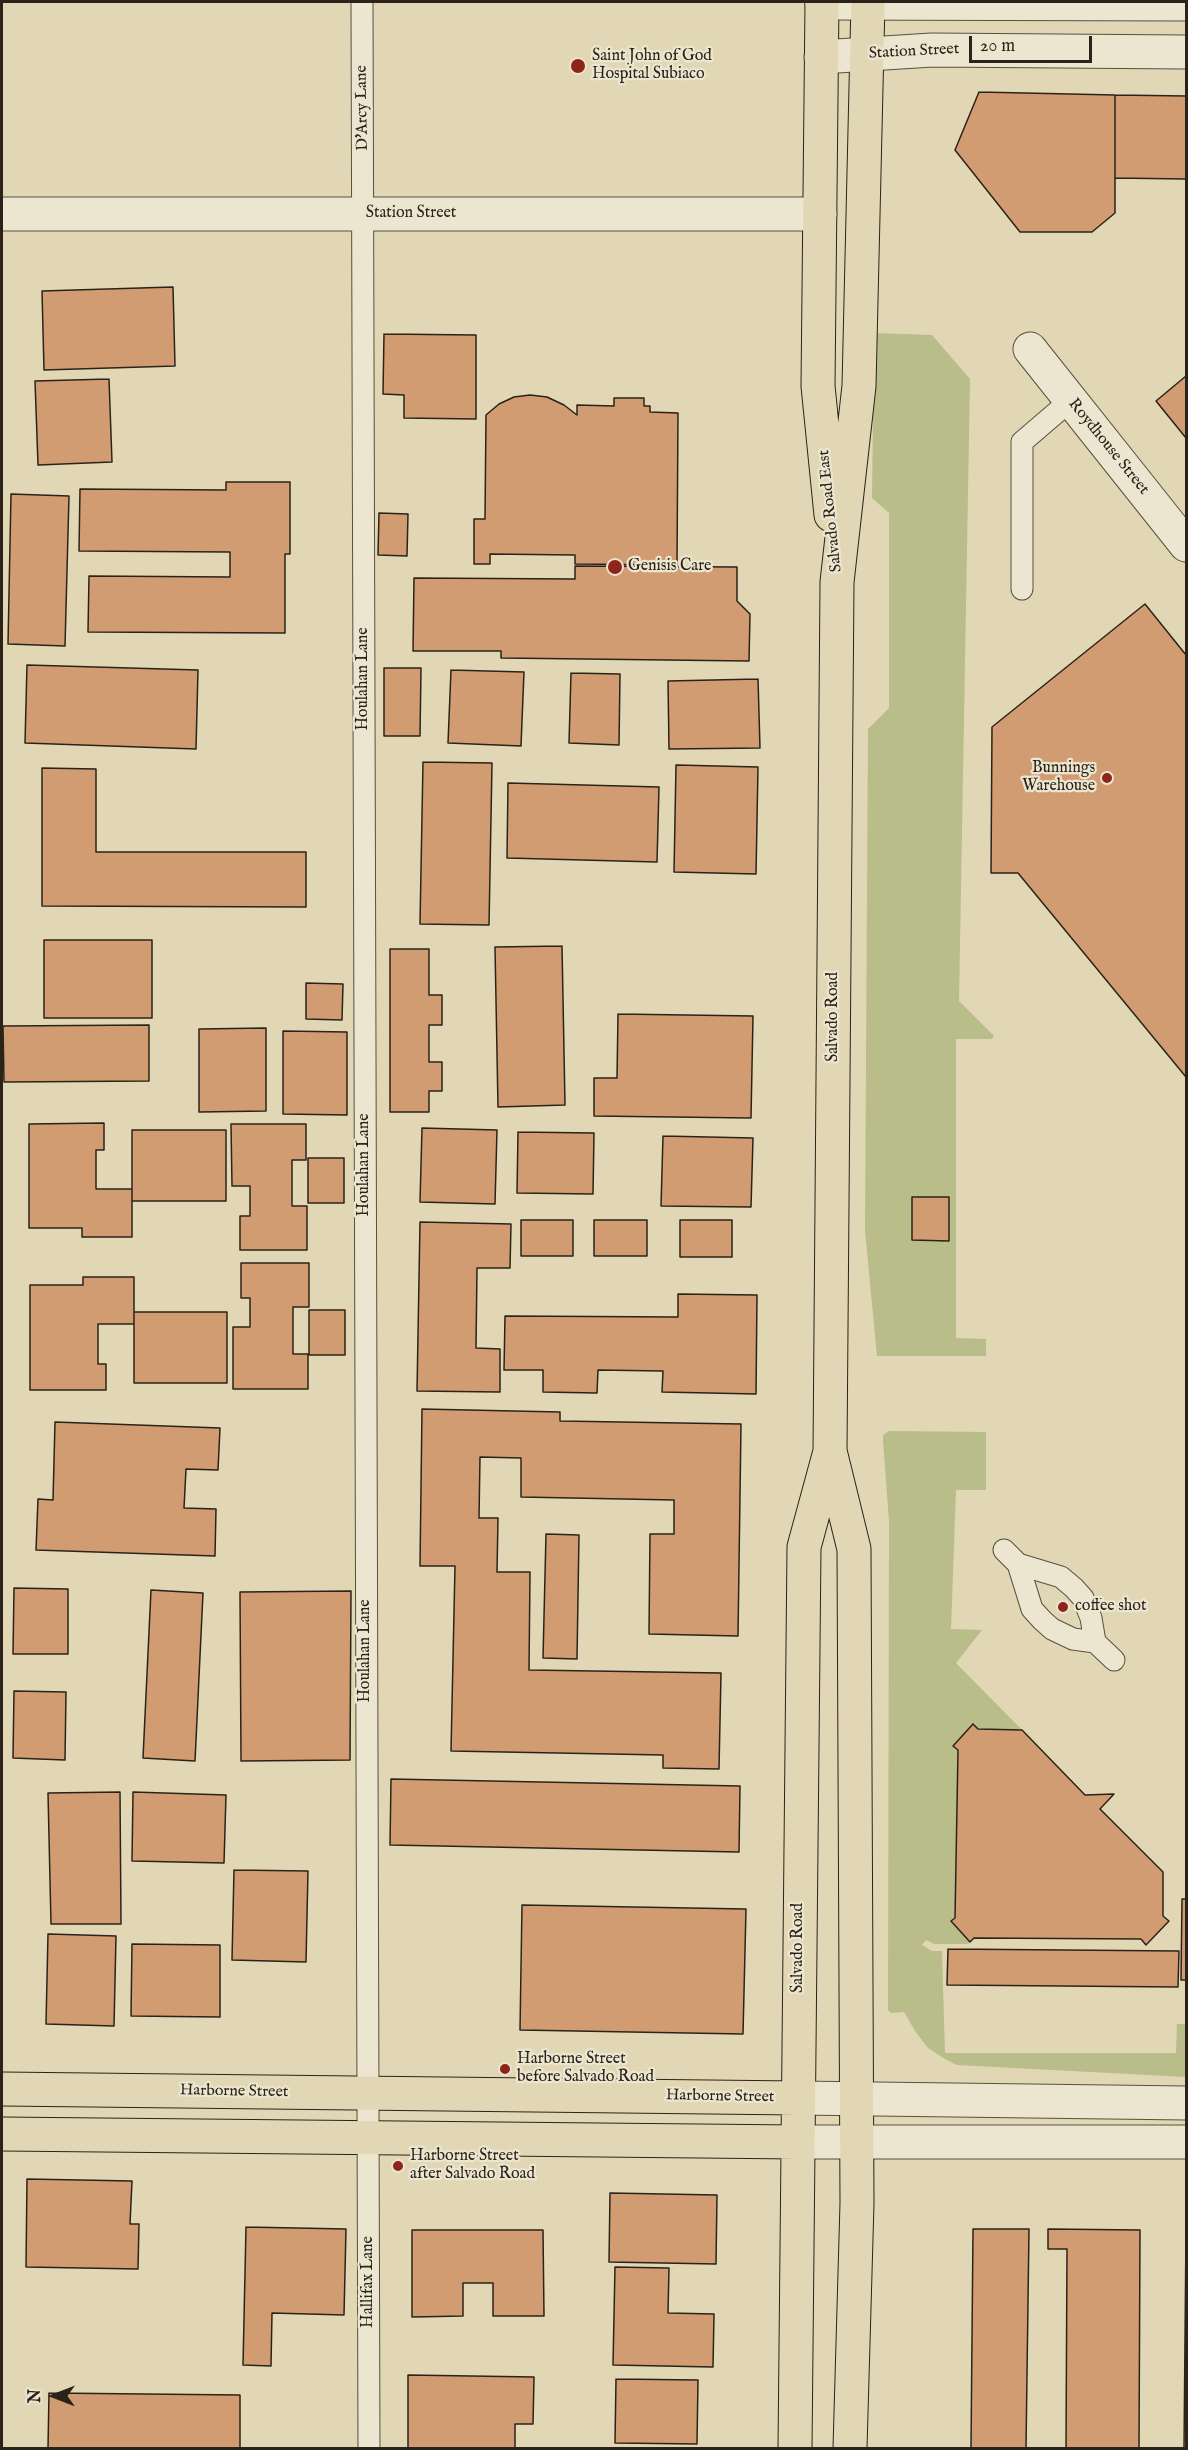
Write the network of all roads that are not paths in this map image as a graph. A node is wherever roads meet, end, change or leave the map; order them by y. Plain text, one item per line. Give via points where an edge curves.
1 (362, 2) edge
2 (822, 2) edge
3 (868, 2) edge
4 (1132, 2) edge
5 (1186, 4) edge
6 (1186, 52) edge
7 (867, 54) junction
8 (821, 57) junction
9 (2, 214) edge
10 (364, 214) junction
11 (820, 214) junction
12 (1030, 349) dead end
13 (1071, 400) junction
14 (1186, 545) edge
15 (837, 582) junction
16 (1022, 589) dead end
17 (830, 1451) junction
18 (1095, 1642) junction
19 (1114, 1660) dead end
20 (2, 2089) edge
21 (798, 2098) junction
22 (857, 2099) junction
23 (1186, 2103) edge
24 (368, 2116) junction
25 (2, 2134) edge
26 (798, 2142) junction
27 (857, 2142) junction
28 (1186, 2142) edge
29 (369, 2448) edge
30 (795, 2448) edge
31 (850, 2448) edge

1 - 10 lane, D'Arcy Lane
2 - 3 street
2 - 8 main road, Salvado Road East
3 - 4 street
3 - 7 main road, Salvado Road East
4 - 5 street
6 - 7 street, Station Street via 932,50
7 - 8 street, Station Street
7 - 15 main road, Salvado Road East via 859,386
8 - 11 main road, Salvado Road East
9 - 10 street, Station Street
10 - 11 street, Station Street
10 - 24 lane, Houlahan Lane
11 - 15 main road, Salvado Road East via 818,386
12 - 13 street, Roydhouse Street
13 - 14 street, Roydhouse Street
13 - 16 lane via 1022,442
15 - 17 main road, Salvado Road
17 - 21 main road, Salvado Road via 804,1547
17 - 22 main road, Salvado Road via 854,1549
18 - 18 lane via 1073,1639 1042,1620 1032,1609 1011,1557 1061,1577 1074,1588 1091,1618
18 - 19 lane
20 - 24 main road, Harborne Street
21 - 22 street, Harborne Street
21 - 24 main road, Harborne Street
21 - 26 main road, Salvado Road
22 - 23 street, Harborne Street
22 - 27 main road, Salvado Road
24 - 25 main road, Harborne Street
24 - 26 main road, Harborne Street
24 - 29 lane, Hallifax Lane
26 - 27 street, Harborne Street
26 - 30 main road, Salvado Road
27 - 28 street, Harborne Street
27 - 31 main road, Salvado Road

